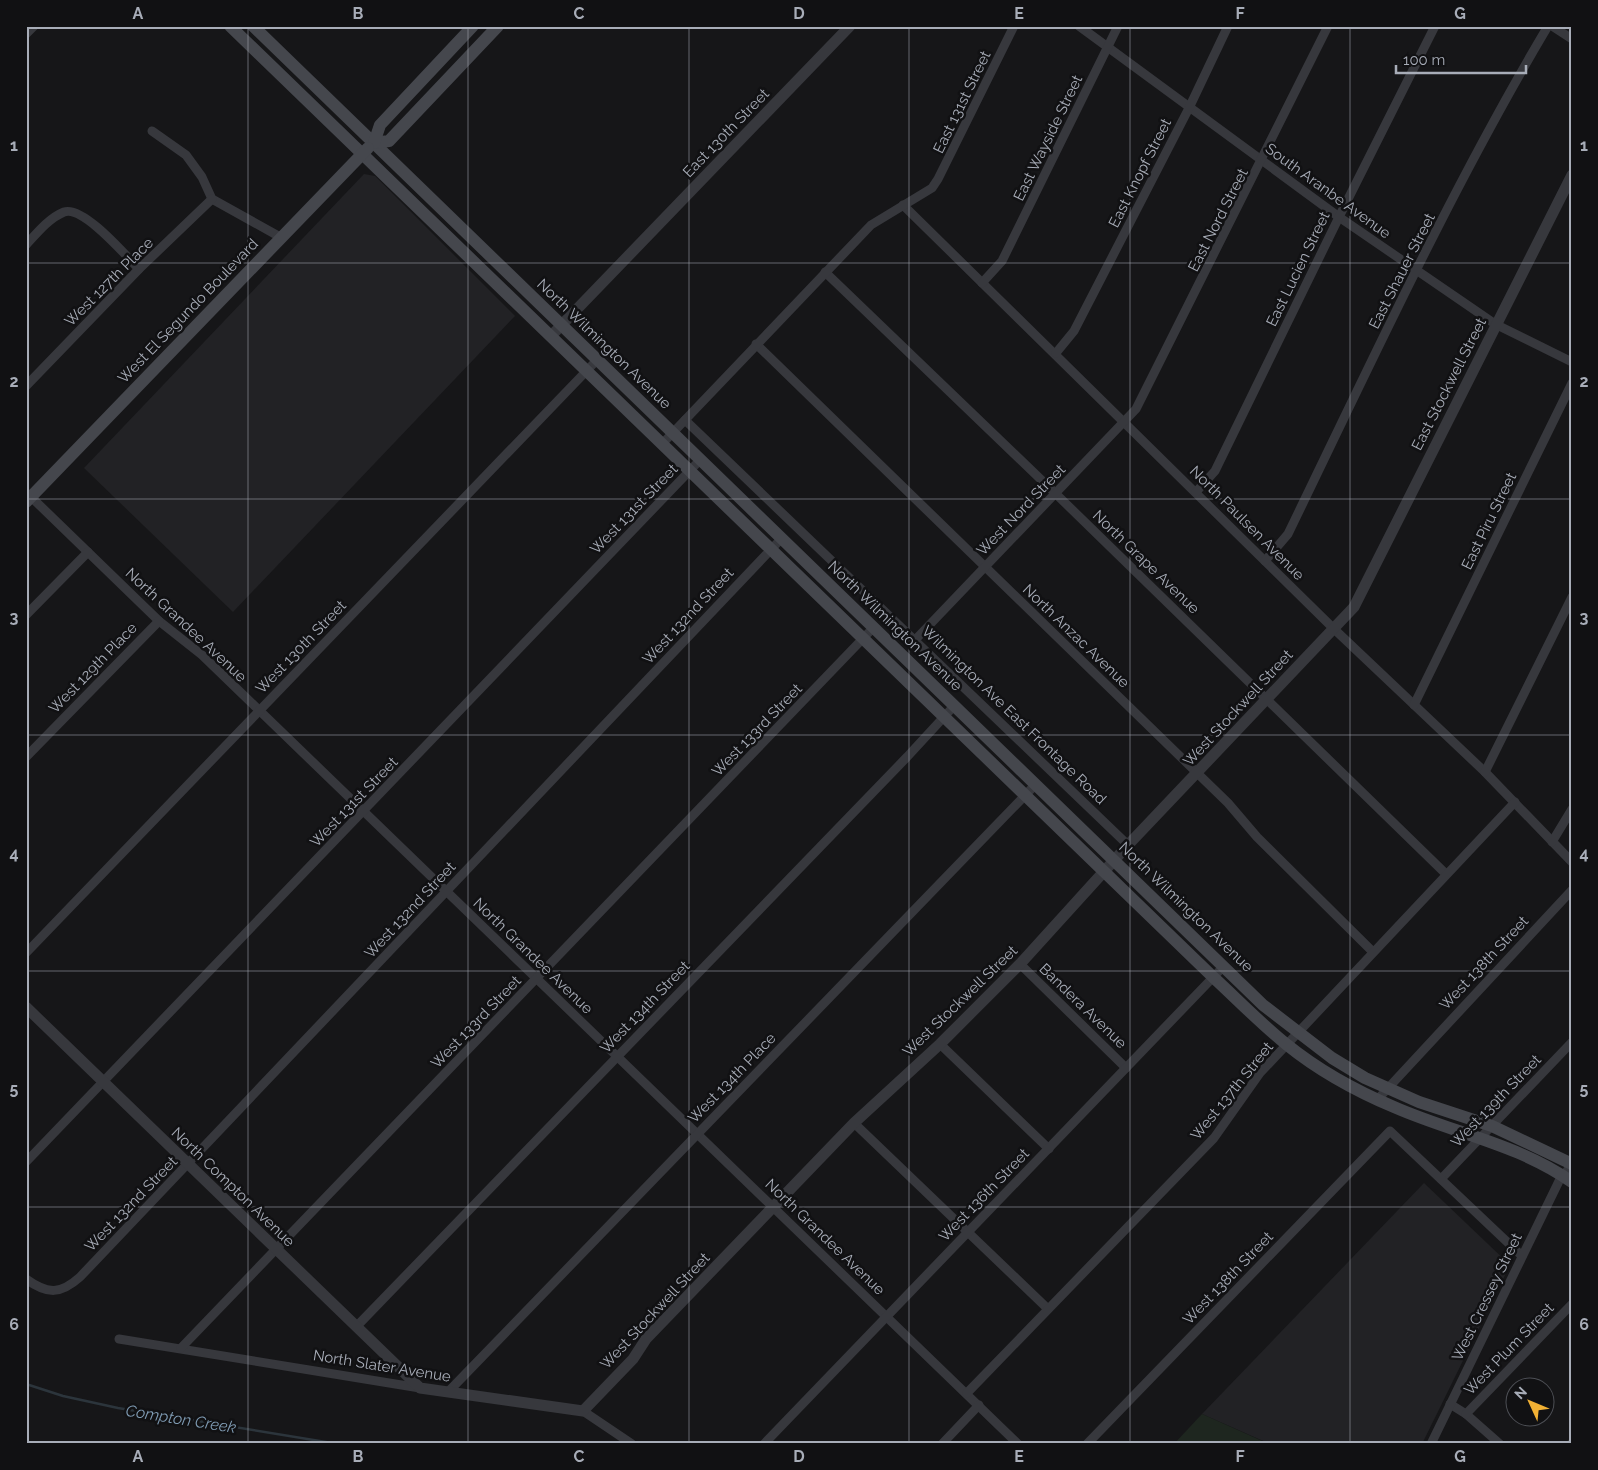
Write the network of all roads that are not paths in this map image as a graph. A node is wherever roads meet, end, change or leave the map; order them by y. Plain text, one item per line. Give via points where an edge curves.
1 (34, 26) edge
2 (230, 26) edge
3 (253, 26) edge
4 (473, 26) edge
5 (498, 26) edge
6 (850, 26) edge
7 (1014, 26) edge
8 (1078, 26) edge
9 (1118, 26) edge
10 (1228, 26) edge
11 (1328, 26) edge
12 (1435, 26) edge
13 (1548, 26) edge
14 (1552, 26) edge
15 (26, 34) edge
16 (1572, 39) edge
17 (1108, 47) junction
18 (1189, 108) junction
19 (152, 131) dead end
20 (374, 143) junction
21 (365, 155) junction
22 (1263, 161) junction
23 (1572, 174) edge
24 (932, 188) joint
25 (212, 199) junction
26 (903, 205) junction
27 (1339, 217) junction
28 (282, 238) junction
29 (26, 245) edge
30 (139, 269) junction
31 (1417, 270) junction
32 (825, 272) junction
33 (982, 283) junction
34 (1495, 324) junction
35 (561, 325) junction
36 (551, 336) junction
37 (756, 344) junction
38 (1056, 353) junction
39 (597, 360) junction
40 (1572, 362) edge
41 (587, 371) junction
42 (1572, 383) edge
43 (26, 386) edge
44 (1143, 398) joint
45 (685, 420) junction
46 (1125, 422) junction
47 (672, 433) junction
48 (663, 444) junction
49 (700, 460) junction
50 (690, 470) junction
51 (1196, 492) junction
52 (1056, 494) junction
53 (28, 497) edge
54 (781, 538) junction
55 (772, 549) junction
56 (88, 552) junction
57 (1265, 561) junction
58 (986, 567) junction
59 (1572, 597) edge
60 (1354, 607) joint
61 (26, 614) edge
62 (159, 621) junction
63 (874, 628) junction
64 (1333, 628) junction
65 (863, 639) junction
66 (916, 640) junction
67 (1268, 699) junction
68 (1414, 705) junction
69 (954, 706) junction
70 (260, 712) junction
71 (944, 716) junction
72 (26, 757) edge
73 (1485, 772) junction
74 (1197, 774) junction
75 (1036, 784) junction
76 (1025, 794) junction
77 (1515, 802) junction
78 (1571, 810) edge
79 (363, 812) junction
80 (1552, 842) junction
81 (1128, 845) junction
82 (1116, 860) junction
83 (1572, 862) edge
84 (1105, 872) junction
85 (1446, 874) junction
86 (1572, 890) edge
87 (447, 892) junction
88 (1373, 952) junction
89 (26, 953) edge
90 (1020, 964) junction
91 (1224, 966) junction
92 (1213, 977) junction
93 (537, 979) junction
94 (26, 1006) edge
95 (1297, 1033) junction
96 (1572, 1042) edge
97 (940, 1044) junction
98 (1287, 1045) junction
99 (617, 1056) junction
100 (1126, 1068) junction
101 (104, 1082) junction
102 (1386, 1088) junction
103 (1377, 1100) junction
104 (854, 1123) junction
105 (1492, 1126) junction
106 (698, 1133) junction
107 (1479, 1137) junction
108 (1049, 1149) junction
109 (26, 1162) edge
110 (188, 1165) junction
111 (1572, 1165) edge
112 (1440, 1179) junction
113 (1567, 1179) edge
114 (774, 1207) junction
115 (967, 1232) junction
116 (276, 1250) junction
117 (1522, 1256) junction
118 (26, 1279) edge
119 (1572, 1304) edge
120 (1048, 1309) junction
121 (887, 1316) junction
122 (356, 1328) junction
123 (119, 1338) dead end
124 (181, 1348) junction
125 (420, 1388) junction
126 (449, 1391) junction
127 (967, 1393) junction
128 (1450, 1404) junction
129 (980, 1405) junction
130 (583, 1411) junction
131 (1466, 1414) junction
132 (632, 1444) edge
133 (764, 1444) edge
134 (942, 1444) edge
135 (1018, 1444) edge
136 (1087, 1444) edge
137 (1431, 1444) edge
138 (1500, 1444) edge

1 - 15 street
2 - 21 main road, North Wilmington Avenue
3 - 20 main road, North Wilmington Avenue
4 - 20 main road via 380,125
5 - 20 main road via 389,141
6 - 35 street, East 130th Street
7 - 24 street, East 131st Street
8 - 17 street, South Aranbe Avenue
9 - 17 street, East Wayside Street
10 - 18 street, East Knopf Street
11 - 22 street, East Nord Street
12 - 27 street, East Lucien Street
13 - 31 street, East Shauer Street via 1503,101
14 - 16 street
17 - 18 street, South Aranbe Avenue
17 - 33 street, East Wayside Street via 1002,261
18 - 22 street, South Aranbe Avenue
18 - 38 street, East Knopf Street via 1074,331
19 - 25 street via 186,156 202,177
20 - 21 main road, West El Segundo Boulevard
20 - 35 main road, North Wilmington Avenue
21 - 28 main road, West El Segundo Boulevard
21 - 36 main road, North Wilmington Avenue
22 - 27 street, South Aranbe Avenue
22 - 44 street, East Nord Street
23 - 34 street, East Stockwell Street
24 - 26 street, West 131st Street
25 - 28 street
25 - 30 street, West 127th Place
26 - 32 street, West 131st Street via 871,225
26 - 33 street, North Paulsen Avenue
27 - 31 street, South Aranbe Avenue
27 - 51 street, East Lucien Street via 1215,471
28 - 53 main road, West El Segundo Boulevard
29 - 30 street via 46,224 66,211 75,212
30 - 43 street, West 127th Place
31 - 34 street, South Aranbe Avenue
31 - 57 street, East Shauer Street via 1288,534
32 - 37 street, West 131st Street
32 - 52 street, North Grape Avenue
33 - 38 street, North Paulsen Avenue
34 - 40 street, South Aranbe Avenue
34 - 60 street, East Stockwell Street
35 - 36 street
35 - 39 main road, North Wilmington Avenue
36 - 41 main road, North Wilmington Avenue
37 - 45 street, West 131st Street
37 - 58 street, North Anzac Avenue
38 - 46 street, North Paulsen Avenue
39 - 41 street, West 130th Street
39 - 47 main road, North Wilmington Avenue
41 - 48 main road, North Wilmington Avenue
41 - 70 street, West 130th Street
42 - 68 street, East Piru Street
44 - 46 street, West Nord Street
45 - 47 street, West 131st Street
45 - 66 street, Wilmington Ave East Frontage Road
46 - 51 street, North Paulsen Avenue
46 - 52 street, West Nord Street
47 - 48 street, West 131st Street
47 - 49 main road, North Wilmington Avenue
48 - 50 main road, North Wilmington Avenue
49 - 50 street, West 131st Street
49 - 54 main road, North Wilmington Avenue
50 - 55 main road, North Wilmington Avenue
50 - 79 street, West 131st Street
51 - 57 street, North Paulsen Avenue
52 - 58 street, West Nord Street
52 - 67 street, North Grape Avenue
53 - 56 street, North Grandee Avenue
54 - 55 street, West 132nd Street
54 - 63 main road, North Wilmington Avenue
55 - 65 main road, North Wilmington Avenue
55 - 87 street, West 132nd Street
56 - 61 street
56 - 62 street, North Grandee Avenue
57 - 64 street, North Paulsen Avenue
58 - 66 street, West Nord Street
58 - 74 street, North Anzac Avenue
59 - 73 street
60 - 64 street, West Stockwell Street
62 - 70 street, North Grandee Avenue via 202,655
62 - 72 street, West 129th Place
63 - 65 street, West 133rd Street
63 - 69 main road, North Wilmington Avenue
64 - 67 street, West Stockwell Street
64 - 68 street, North Paulsen Avenue
65 - 71 main road, North Wilmington Avenue
65 - 93 street, West 133rd Street
66 - 81 street, Wilmington Ave East Frontage Road
67 - 74 street, West Stockwell Street
67 - 85 street, North Grape Avenue
68 - 73 street, North Paulsen Avenue
69 - 71 street, West 134th Street
69 - 75 main road, North Wilmington Avenue
70 - 79 street, North Grandee Avenue
70 - 89 street, West 130th Street
71 - 76 main road, North Wilmington Avenue
71 - 99 street, West 134th Street
73 - 77 street, North Paulsen Avenue
74 - 81 street, West Stockwell Street
74 - 88 street, North Anzac Avenue
75 - 76 street, West 134th Place
75 - 82 main road, North Wilmington Avenue
76 - 84 main road, North Wilmington Avenue
76 - 106 street, West 134th Place
77 - 80 street, North Paulsen Avenue
77 - 85 street, West 137th Street
78 - 80 street
79 - 87 street, North Grandee Avenue
79 - 101 street, West 131st Street
80 - 83 street, North Paulsen Avenue
81 - 82 street, West Stockwell Street
82 - 84 street, West Stockwell Street
82 - 91 main road, North Wilmington Avenue
84 - 90 street, West Stockwell Street
84 - 92 main road, North Wilmington Avenue
85 - 88 street, West 137th Street
86 - 102 street, West 138th Street
87 - 93 street, North Grandee Avenue
87 - 110 street, West 132nd Street
88 - 95 street, West 137th Street
90 - 97 street, West Stockwell Street
90 - 100 street, Bandera Avenue
91 - 92 street, West 136th Street
91 - 95 main road, North Wilmington Avenue
92 - 98 main road, North Wilmington Avenue
92 - 100 street, West 136th Street
93 - 99 street, North Grandee Avenue
93 - 116 street, West 133rd Street
94 - 101 street, North Compton Avenue
95 - 98 street, West 137th Street
95 - 102 main road, North Wilmington Avenue via 1332,1058
96 - 105 street, West 139th Street
97 - 104 street, West Stockwell Street
97 - 108 street
98 - 103 main road, North Wilmington Avenue via 1343,1083
98 - 120 street, West 137th Street via 1260,1072 1214,1138
99 - 106 street, North Grandee Avenue
99 - 122 street, West 134th Street
100 - 108 street, West 136th Street
101 - 109 street, West 131st Street
101 - 110 street, North Compton Avenue
102 - 103 street, West 138th Street
102 - 105 main road, North Wilmington Avenue
103 - 107 main road, North Wilmington Avenue via 1434,1124
104 - 114 street, West Stockwell Street
104 - 115 street
105 - 107 street, West 139th Street
105 - 111 main road, North Wilmington Avenue
106 - 114 street, North Grandee Avenue
106 - 126 street, West 134th Place
107 - 112 street, West 139th Street
107 - 113 main road, North Wilmington Avenue via 1540,1162
108 - 115 street, West 136th Street
110 - 116 street, North Compton Avenue
110 - 118 street, West 132nd Street via 67,1289 39,1288
111 - 113 street, West Cressey Street
112 - 117 street
112 - 136 street, West 138th Street via 1390,1131
113 - 117 street, West Cressey Street
114 - 121 street, North Grandee Avenue
114 - 130 street, West Stockwell Street via 646,1339 633,1359
115 - 120 street
115 - 121 street, West 136th Street
116 - 122 street, North Compton Avenue
116 - 124 street, West 133rd Street
117 - 128 street, West Cressey Street
119 - 131 street, West Plum Street
120 - 127 street, West 137th Street
121 - 127 street, North Grandee Avenue
121 - 133 street, West 136th Street
122 - 125 street, North Compton Avenue
123 - 124 street, North Slater Avenue
124 - 125 street, North Slater Avenue
125 - 126 street, North Slater Avenue
126 - 130 street, North Slater Avenue
127 - 129 street, North Grandee Avenue
128 - 131 street
128 - 137 street, West Cressey Street
129 - 134 street
129 - 135 street, North Grandee Avenue
130 - 132 street, North Slater Avenue
131 - 138 street

